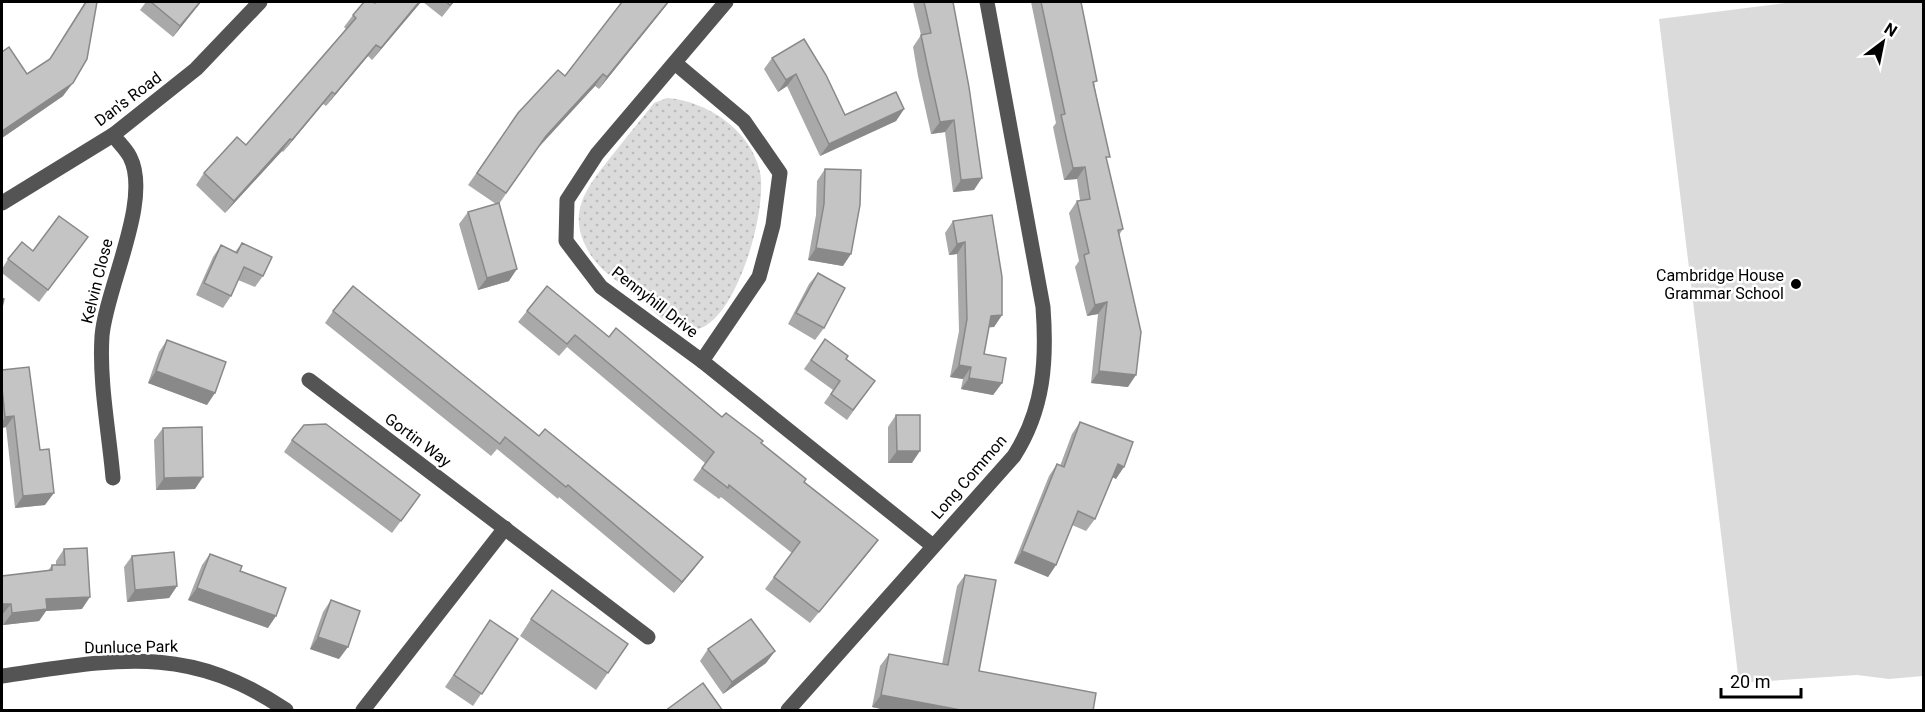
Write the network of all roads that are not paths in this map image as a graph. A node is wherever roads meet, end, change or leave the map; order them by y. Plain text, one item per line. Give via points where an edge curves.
1 (260, 2) edge
2 (726, 2) edge
3 (987, 2) edge
4 (675, 63) junction
5 (113, 135) junction
6 (2, 203) edge
7 (702, 361) junction
8 (309, 380) dead end
9 (113, 478) dead end
10 (505, 528) junction
11 (933, 546) junction
12 (648, 637) dead end
13 (2, 676) edge
14 (286, 711) edge
15 (363, 711) edge
16 (788, 711) edge

1 - 5 street, Dan's Road via 196,69
2 - 4 street, Pennyhill Drive
3 - 11 street, Long Common via 1043,307 1044,376 1036,412 1022,443 995,479
4 - 7 street via 744,121 780,173 773,225 759,278
4 - 7 street, Pennyhill Drive via 597,154 567,200 566,241 601,287
5 - 6 street, Dan's Road
5 - 9 street, Kelvin Close via 130,158 135,201 102,335
7 - 11 street, Pennyhill Drive
8 - 10 street, Gortin Way
10 - 12 street, Gortin Way
10 - 15 street
11 - 16 street, Long Common
13 - 14 street, Dunluce Park via 121,662 181,663 241,683

